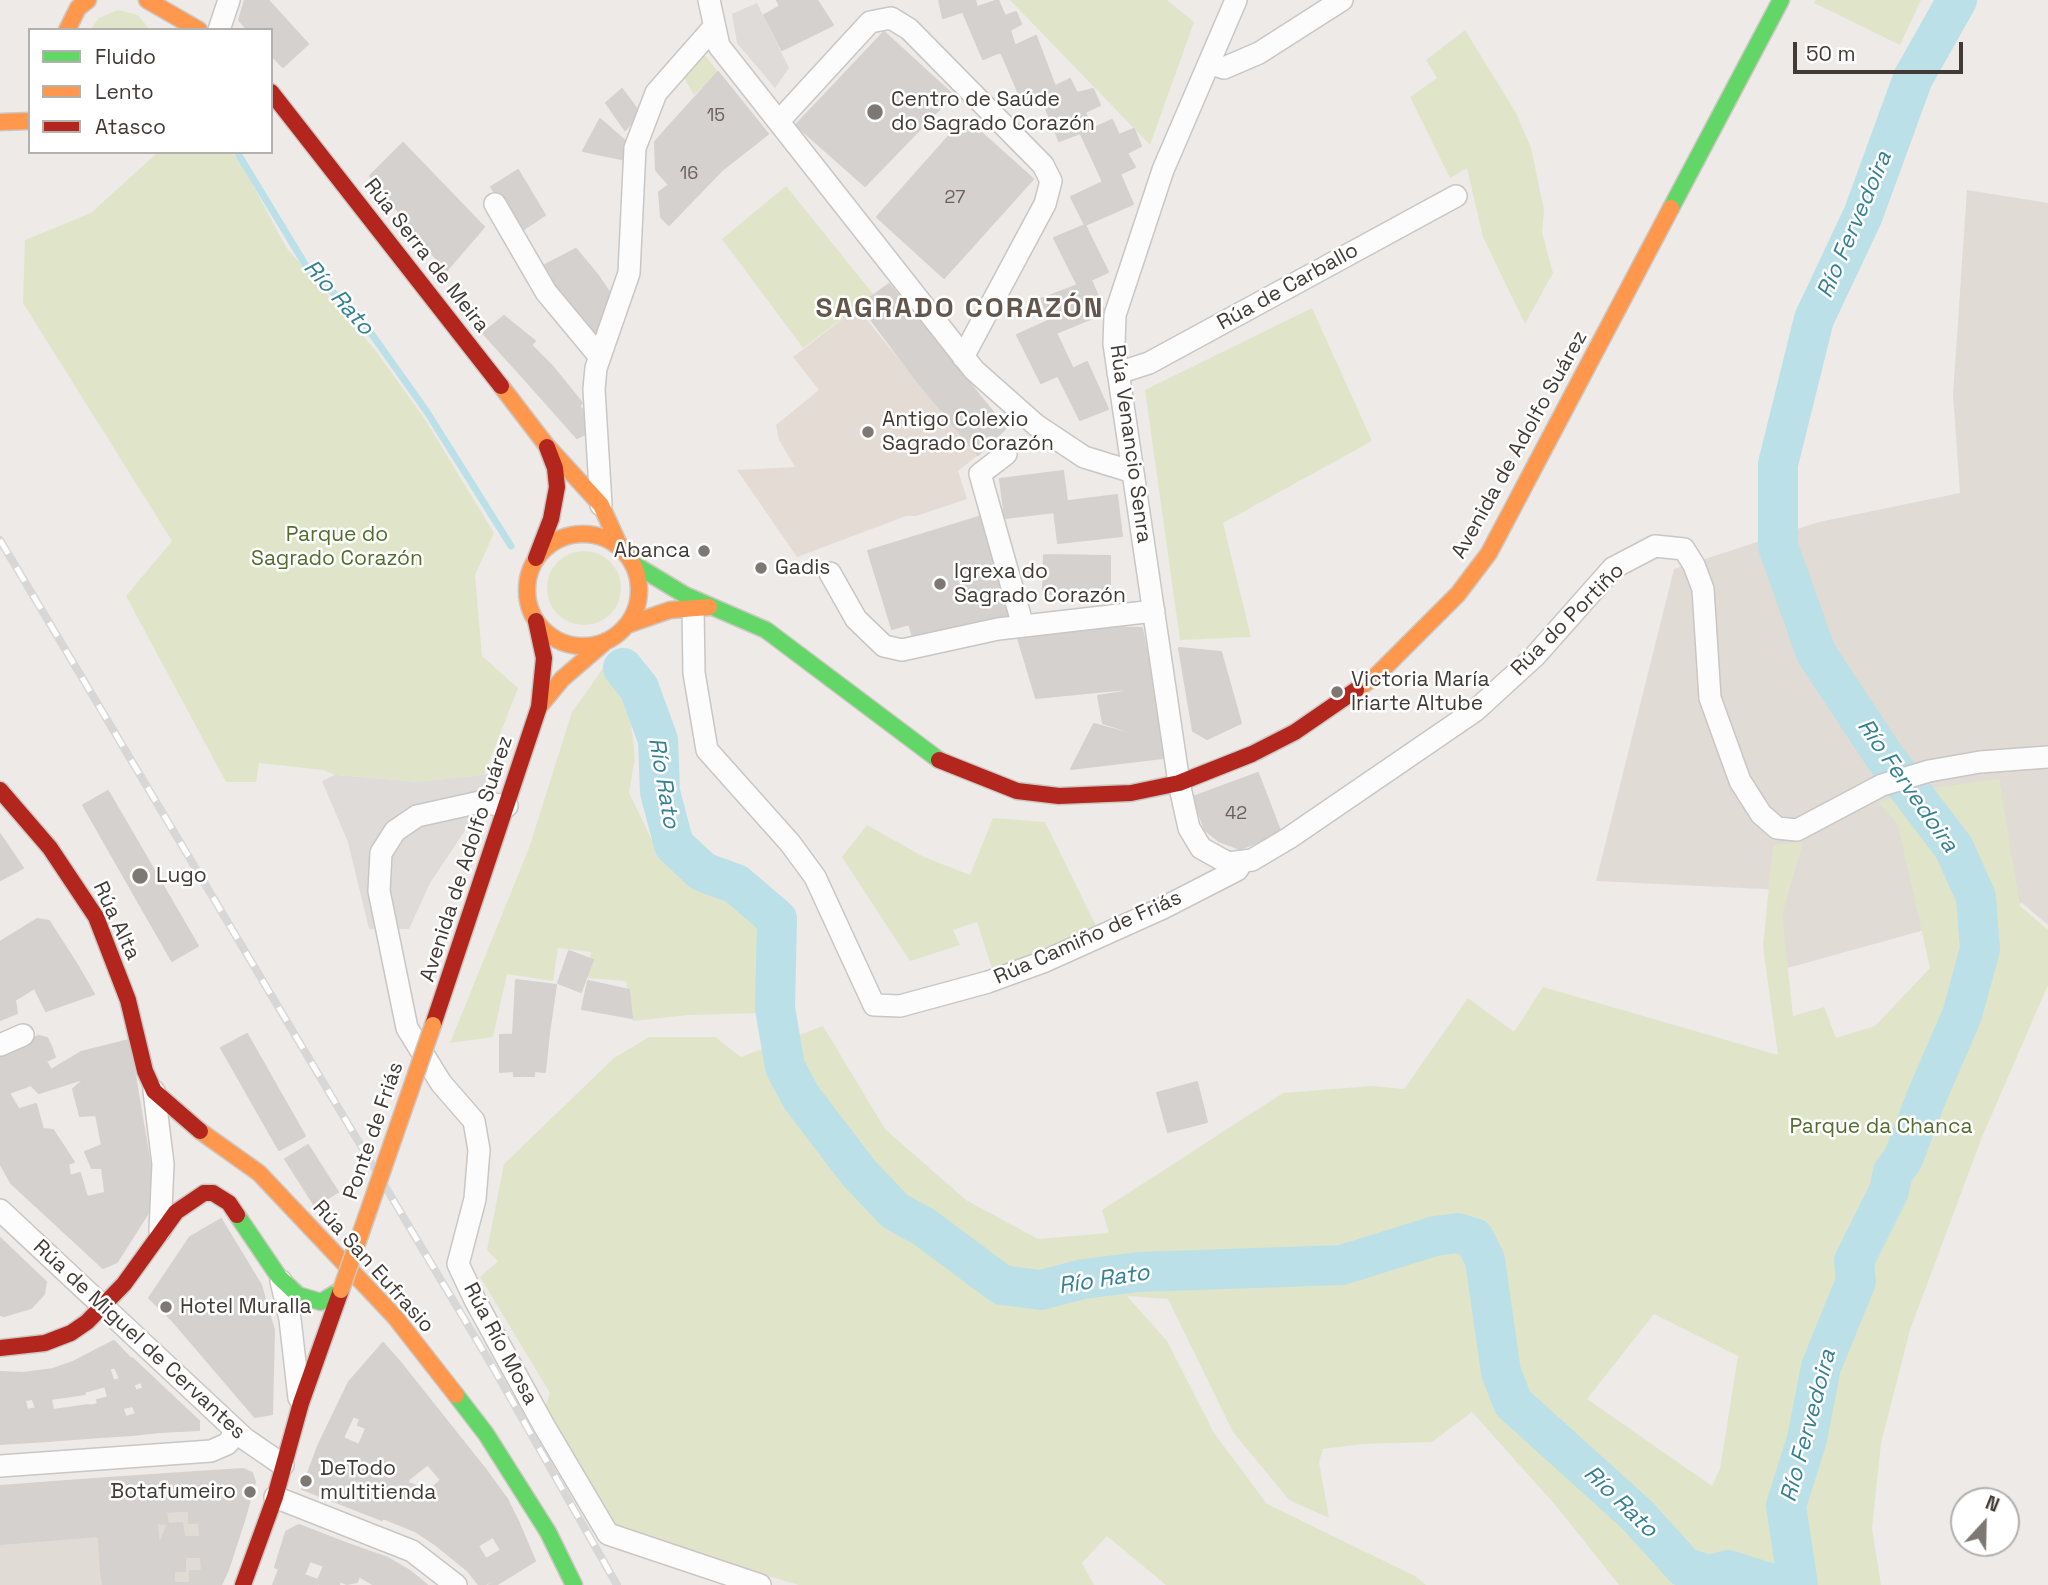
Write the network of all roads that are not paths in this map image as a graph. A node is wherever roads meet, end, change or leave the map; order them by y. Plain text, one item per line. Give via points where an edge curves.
1 (61, 0) edge
2 (88, 0) edge
3 (229, 0) edge
4 (709, 0) edge
5 (1236, 0) edge
6 (1342, 0) edge
7 (1781, 0) edge
8 (152, 3) edge
9 (68, 25) edge
10 (714, 27) junction
11 (167, 28) edge
12 (196, 28) edge
13 (220, 28) edge
14 (1209, 63) junction
15 (273, 95) edge
16 (28, 106) edge
17 (28, 121) edge
18 (779, 121) junction
19 (4, 122) edge
20 (1456, 196) dead end
21 (495, 204) dead end
22 (600, 357) junction
23 (963, 357) junction
24 (1118, 373) junction
25 (547, 446) junction
26 (1006, 454) dead end
27 (1133, 472) junction
28 (601, 505) junction
29 (621, 549) junction
30 (536, 559) junction
31 (632, 563) junction
32 (831, 573) dead end
33 (693, 607) junction
34 (718, 608) junction
35 (1154, 611) junction
36 (536, 621) junction
37 (627, 625) junction
38 (1023, 626) junction
39 (606, 641) junction
40 (539, 707) junction
41 (2048, 757) edge
42 (1179, 783) junction
43 (0, 790) edge
44 (507, 806) junction
45 (1243, 861) junction
46 (433, 1025) joint
47 (23, 1035) dead end
48 (0, 1045) edge
49 (154, 1091) junction
50 (0, 1210) edge
51 (160, 1234) junction
52 (279, 1277) junction
53 (341, 1290) junction
54 (105, 1306) junction
55 (0, 1348) edge
56 (301, 1403) junction
57 (233, 1429) junction
58 (283, 1465) junction
59 (0, 1466) edge
60 (275, 1497) junction
61 (529, 1501) junction
62 (243, 1585) edge
63 (456, 1585) edge
64 (555, 1585) edge
65 (574, 1585) edge
66 (760, 1585) edge

1 - 9 street
2 - 9 street
3 - 13 street
4 - 10 street
5 - 14 street, Rúa Venancio Senra
6 - 14 street via 1259,53 1224,68
7 - 42 street, Avenida de Adolfo Suárez via 1518,501 1489,553 1458,594 1376,676 1332,708 1252,754
8 - 11 street
8 - 12 street
10 - 18 street via 719,46
10 - 22 street via 677,65 648,108 635,148 629,273
14 - 24 street, Rúa Venancio Senra via 1163,170 1115,315
15 - 25 street, Rúa Serra de Meira
16 - 19 street
17 - 19 street
18 - 23 street
18 - 23 street via 870,22 891,18 909,29 1043,165 1051,181 1045,204
20 - 24 street, Rúa de Carballo via 1149,363
21 - 22 street via 546,292
22 - 28 street via 594,389
23 - 27 street via 1036,425 1084,457
24 - 27 street, Rúa Venancio Senra
25 - 28 street, Rúa Serra de Meira
25 - 30 street, Rúa Serra de Meira via 557,487
26 - 38 street via 980,474
27 - 35 street, Rúa Venancio Senra
28 - 29 street, Rúa Serra de Meira
29 - 30 street via 592,535 577,535 550,544
29 - 31 street
30 - 36 street via 527,590
31 - 34 street, Avenida de Adolfo Suárez via 661,583
31 - 37 street via 639,595
32 - 38 street via 856,619 884,646 902,650
33 - 34 street, Avenida de Adolfo Suárez
33 - 37 street, Avenida de Adolfo Suárez
33 - 45 street, Rúa Camiño de Friás via 694,673 707,750 815,877 874,1005 900,1006 1043,962 1152,914 1237,870
34 - 42 street, Avenida de Adolfo Suárez via 766,630 913,743 974,777 1017,791 1059,796 1131,793
35 - 38 street
35 - 42 street, Rúa Venancio Senra
36 - 39 street via 560,642 583,646
36 - 40 street, Avenida de Adolfo Suárez via 544,658
37 - 39 street
39 - 40 street, Avenida de Adolfo Suárez via 562,679
40 - 44 street, Avenida de Adolfo Suárez
41 - 45 street, Rúa do Portiño via 1929,771 1882,785 1797,830 1777,828 1761,814 1740,781 1710,698 1703,589 1684,550 1656,546 1613,568 1535,656 1476,710 1289,838
42 - 45 street via 1189,828 1201,848 1228,863
43 - 49 street, Rúa Alta via 50,848 96,917 128,1000
44 - 46 street, Avenida de Adolfo Suárez
44 - 66 street, Rúa Río Mosa via 480,802 417,816 395,831 381,853 379,891 407,1028 441,1083 474,1121 478,1150 475,1199 458,1264 608,1534
46 - 53 street, Ponte de Friás, bridge
47 - 48 street
49 - 51 street via 163,1164
49 - 61 street, Rúa San Eufrasio via 180,1116 259,1173 395,1317 486,1434
50 - 54 street, Rúa de Miguel de Cervantes
51 - 52 street via 187,1202 213,1193 229,1203
51 - 54 street
52 - 53 street via 313,1302 327,1300
52 - 56 street via 290,1319
53 - 56 street, Ponte de Friás
54 - 55 street via 58,1339
54 - 57 street, Rúa de Miguel de Cervantes
56 - 58 street, Ponte de Friás
57 - 58 street, Rúa de Miguel de Cervantes
57 - 59 street via 227,1444 211,1451
58 - 60 street, Ponte de Friás
60 - 62 street, Ponte de Friás
60 - 63 street via 412,1551
61 - 64 street, Rúa San Eufrasio
61 - 65 street, Rúa San Eufrasio

